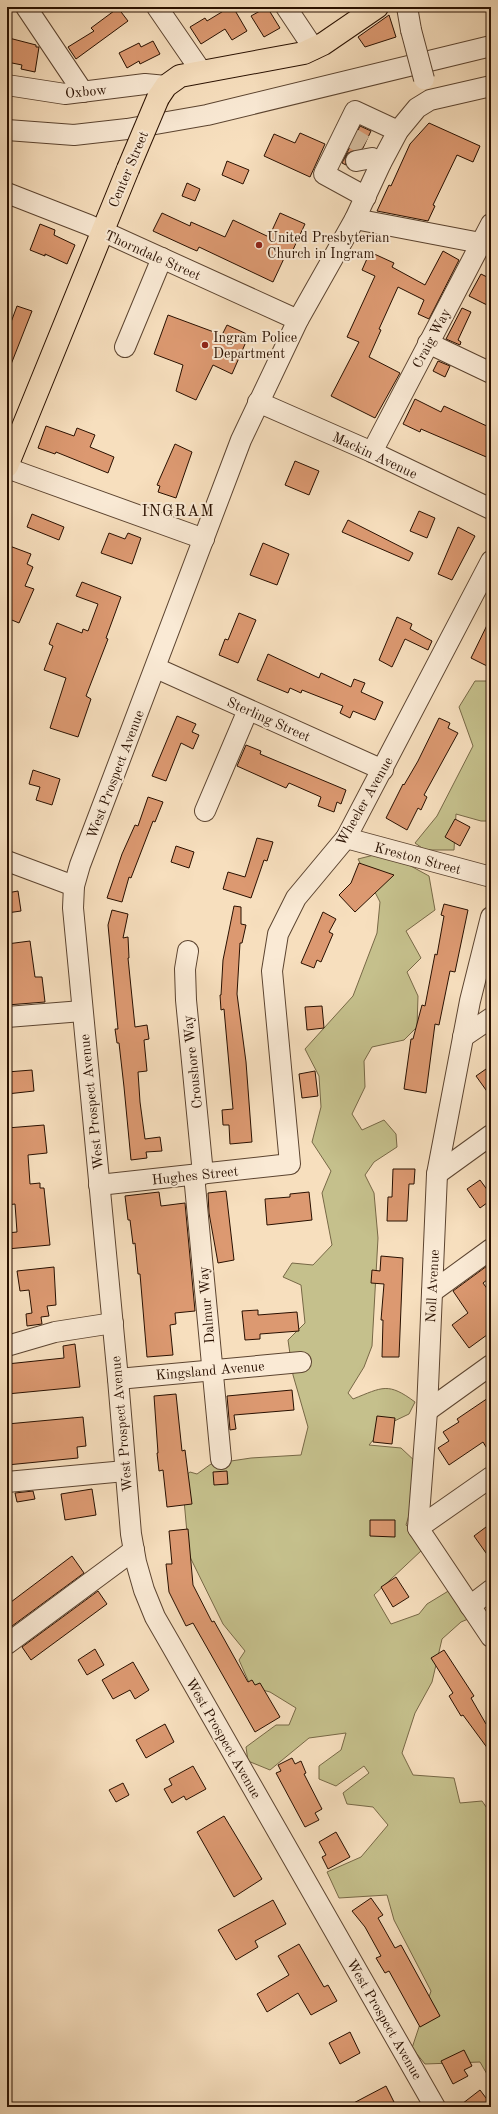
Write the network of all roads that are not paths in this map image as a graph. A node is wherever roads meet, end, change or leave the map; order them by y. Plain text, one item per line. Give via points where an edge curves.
1 (26, 7) edge
2 (157, 7) edge
3 (286, 7) edge
4 (377, 7) edge
5 (407, 7) edge
6 (491, 46) edge
7 (314, 48) junction
8 (201, 71) junction
9 (7, 85) edge
10 (491, 86) edge
11 (83, 92) junction
12 (162, 92) junction
13 (430, 100) junction
14 (7, 130) edge
15 (398, 131) junction
16 (355, 150) junction
17 (7, 193) edge
18 (366, 197) junction
19 (355, 219) junction
20 (491, 224) edge
21 (102, 231) junction
22 (486, 244) edge
23 (162, 258) junction
24 (298, 320) junction
25 (428, 343) junction
26 (125, 347) dead end
27 (491, 373) edge
28 (258, 402) junction
29 (372, 452) junction
30 (7, 467) edge
31 (491, 509) edge
32 (204, 539) junction
33 (491, 561) edge
34 (156, 668) junction
35 (248, 710) junction
36 (383, 770) junction
37 (205, 811) dead end
38 (346, 838) junction
39 (7, 861) edge
40 (491, 877) edge
41 (74, 886) junction
42 (491, 917) edge
43 (188, 951) dead end
44 (82, 1011) junction
45 (7, 1017) edge
46 (491, 1018) edge
47 (463, 1037) junction
48 (491, 1135) edge
49 (290, 1164) joint
50 (199, 1174) junction
51 (437, 1174) junction
52 (99, 1185) junction
53 (491, 1249) edge
54 (432, 1292) junction
55 (113, 1323) junction
56 (7, 1346) edge
57 (301, 1362) dead end
58 (491, 1365) edge
59 (212, 1370) junction
60 (118, 1379) junction
61 (427, 1411) junction
62 (221, 1459) dead end
63 (125, 1471) junction
64 (491, 1477) edge
65 (7, 1482) edge
66 (418, 1528) junction
67 (134, 1550) junction
68 (491, 1590) edge
69 (470, 1606) junction
70 (491, 1638) edge
71 (7, 1644) edge
72 (436, 2107) edge

1 - 11 street
2 - 8 street
3 - 7 street
4 - 7 main road
5 - 13 street, bridge
6 - 14 street via 207,115 127,129 74,134
7 - 8 main road via 304,53
8 - 12 main road via 180,76
9 - 11 street, Oxbow via 49,92
10 - 13 street
11 - 12 street, Oxbow via 145,84
12 - 21 main road, Center Street, bridge
13 - 15 street, West Prospect Avenue via 417,108
15 - 16 street, West Prospect Avenue
15 - 16 street via 355,111
16 - 18 street, West Prospect Avenue
16 - 18 street via 324,174
17 - 21 street, Thorndale Street
18 - 19 street, West Prospect Avenue
19 - 22 street
19 - 24 street, West Prospect Avenue
20 - 22 street, Craig Way
21 - 23 street, Thorndale Street
21 - 30 main road, Center Street
22 - 25 street, Craig Way
23 - 24 street, Thorndale Street
23 - 26 street
24 - 28 street, West Prospect Avenue
25 - 27 street
25 - 29 street, Craig Way
28 - 29 street, Mackin Avenue
28 - 32 street, West Prospect Avenue
29 - 31 street, Mackin Avenue
30 - 32 street
32 - 34 street, West Prospect Avenue
33 - 36 street, Wheeler Avenue
34 - 35 street, Sterling Street
34 - 41 street, West Prospect Avenue
35 - 36 street, Sterling Street
35 - 37 street
36 - 38 street, Wheeler Avenue
38 - 40 street, Kreston Street
38 - 49 street, Wheeler Avenue via 296,898 278,934 272,971
39 - 41 street
41 - 44 street, West Prospect Avenue via 73,908
42 - 47 street, Noll Avenue
43 - 50 street, Croushore Way via 185,968 186,1000
44 - 45 street
44 - 52 street, West Prospect Avenue
46 - 47 street
47 - 51 street, Noll Avenue
48 - 51 street
49 - 50 street, Hughes Street
50 - 52 street, Hughes Street
50 - 59 street, Dalmur Way
51 - 54 street, Noll Avenue
52 - 55 street, West Prospect Avenue
53 - 54 street
54 - 61 street, Noll Avenue
55 - 56 street via 55,1332
55 - 60 street, West Prospect Avenue
57 - 59 street, Kingsland Avenue
58 - 61 street
59 - 60 street, Kingsland Avenue
59 - 62 street, Dalmur Way
60 - 63 street, West Prospect Avenue
61 - 66 street, Noll Avenue
63 - 65 street
63 - 67 street, West Prospect Avenue
64 - 66 street
66 - 69 street
67 - 71 street
67 - 72 street, West Prospect Avenue via 144,1590 155,1617
68 - 69 street
69 - 70 street

